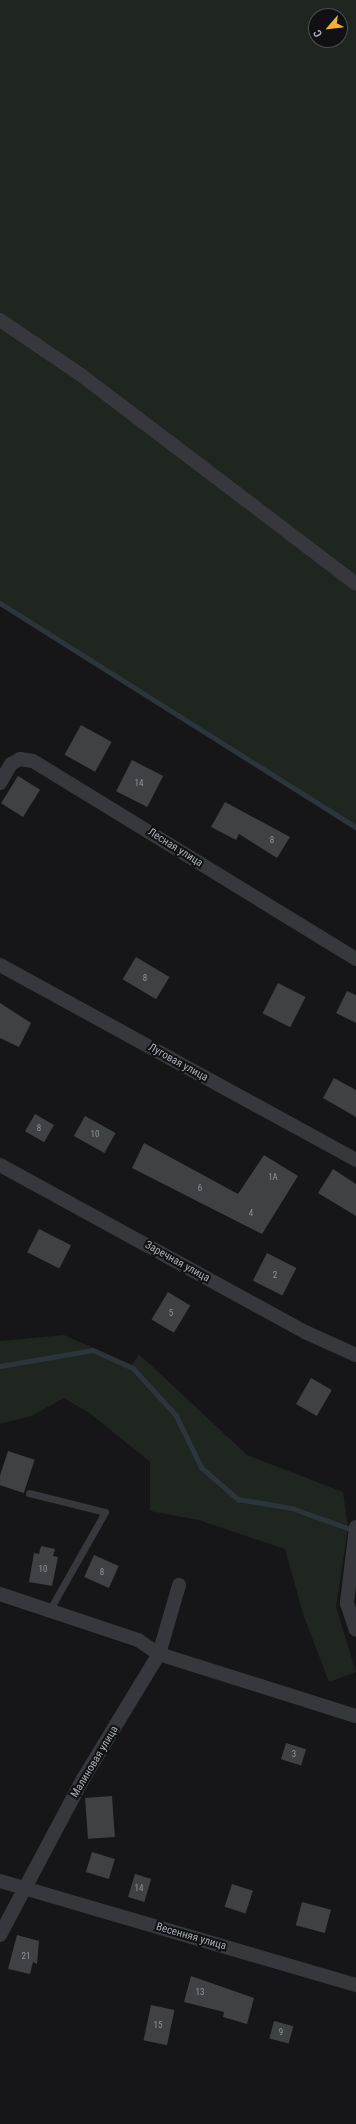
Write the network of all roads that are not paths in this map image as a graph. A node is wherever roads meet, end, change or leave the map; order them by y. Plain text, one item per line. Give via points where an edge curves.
1 (0, 320) edge
2 (356, 584) edge
3 (0, 783) edge
4 (356, 959) edge
5 (0, 965) edge
6 (356, 1160) edge
7 (0, 1165) edge
8 (356, 1355) edge
9 (28, 1493) dead end
10 (356, 1527) edge
11 (179, 1585) dead end
12 (0, 1594) edge
13 (50, 1611) junction
14 (356, 1630) edge
15 (159, 1654) junction
16 (356, 1716) edge
17 (0, 1880) edge
18 (26, 1888) junction
19 (0, 1935) edge
20 (356, 1985) edge

1 - 2 street via 81,375
3 - 4 street, Лесная улица via 10,764 20,759 33,761
5 - 6 street, Луговая улица
7 - 8 street, Заречная улица via 305,1332
9 - 13 lane via 105,1512
10 - 14 street via 347,1603
11 - 15 street, Малиновая улица
12 - 13 street
13 - 15 street via 138,1640
15 - 16 street
15 - 18 street, Малиновая улица via 83,1779
17 - 18 street, Весенняя улица
18 - 19 street, Малиновая улица
18 - 20 street, Весенняя улица

